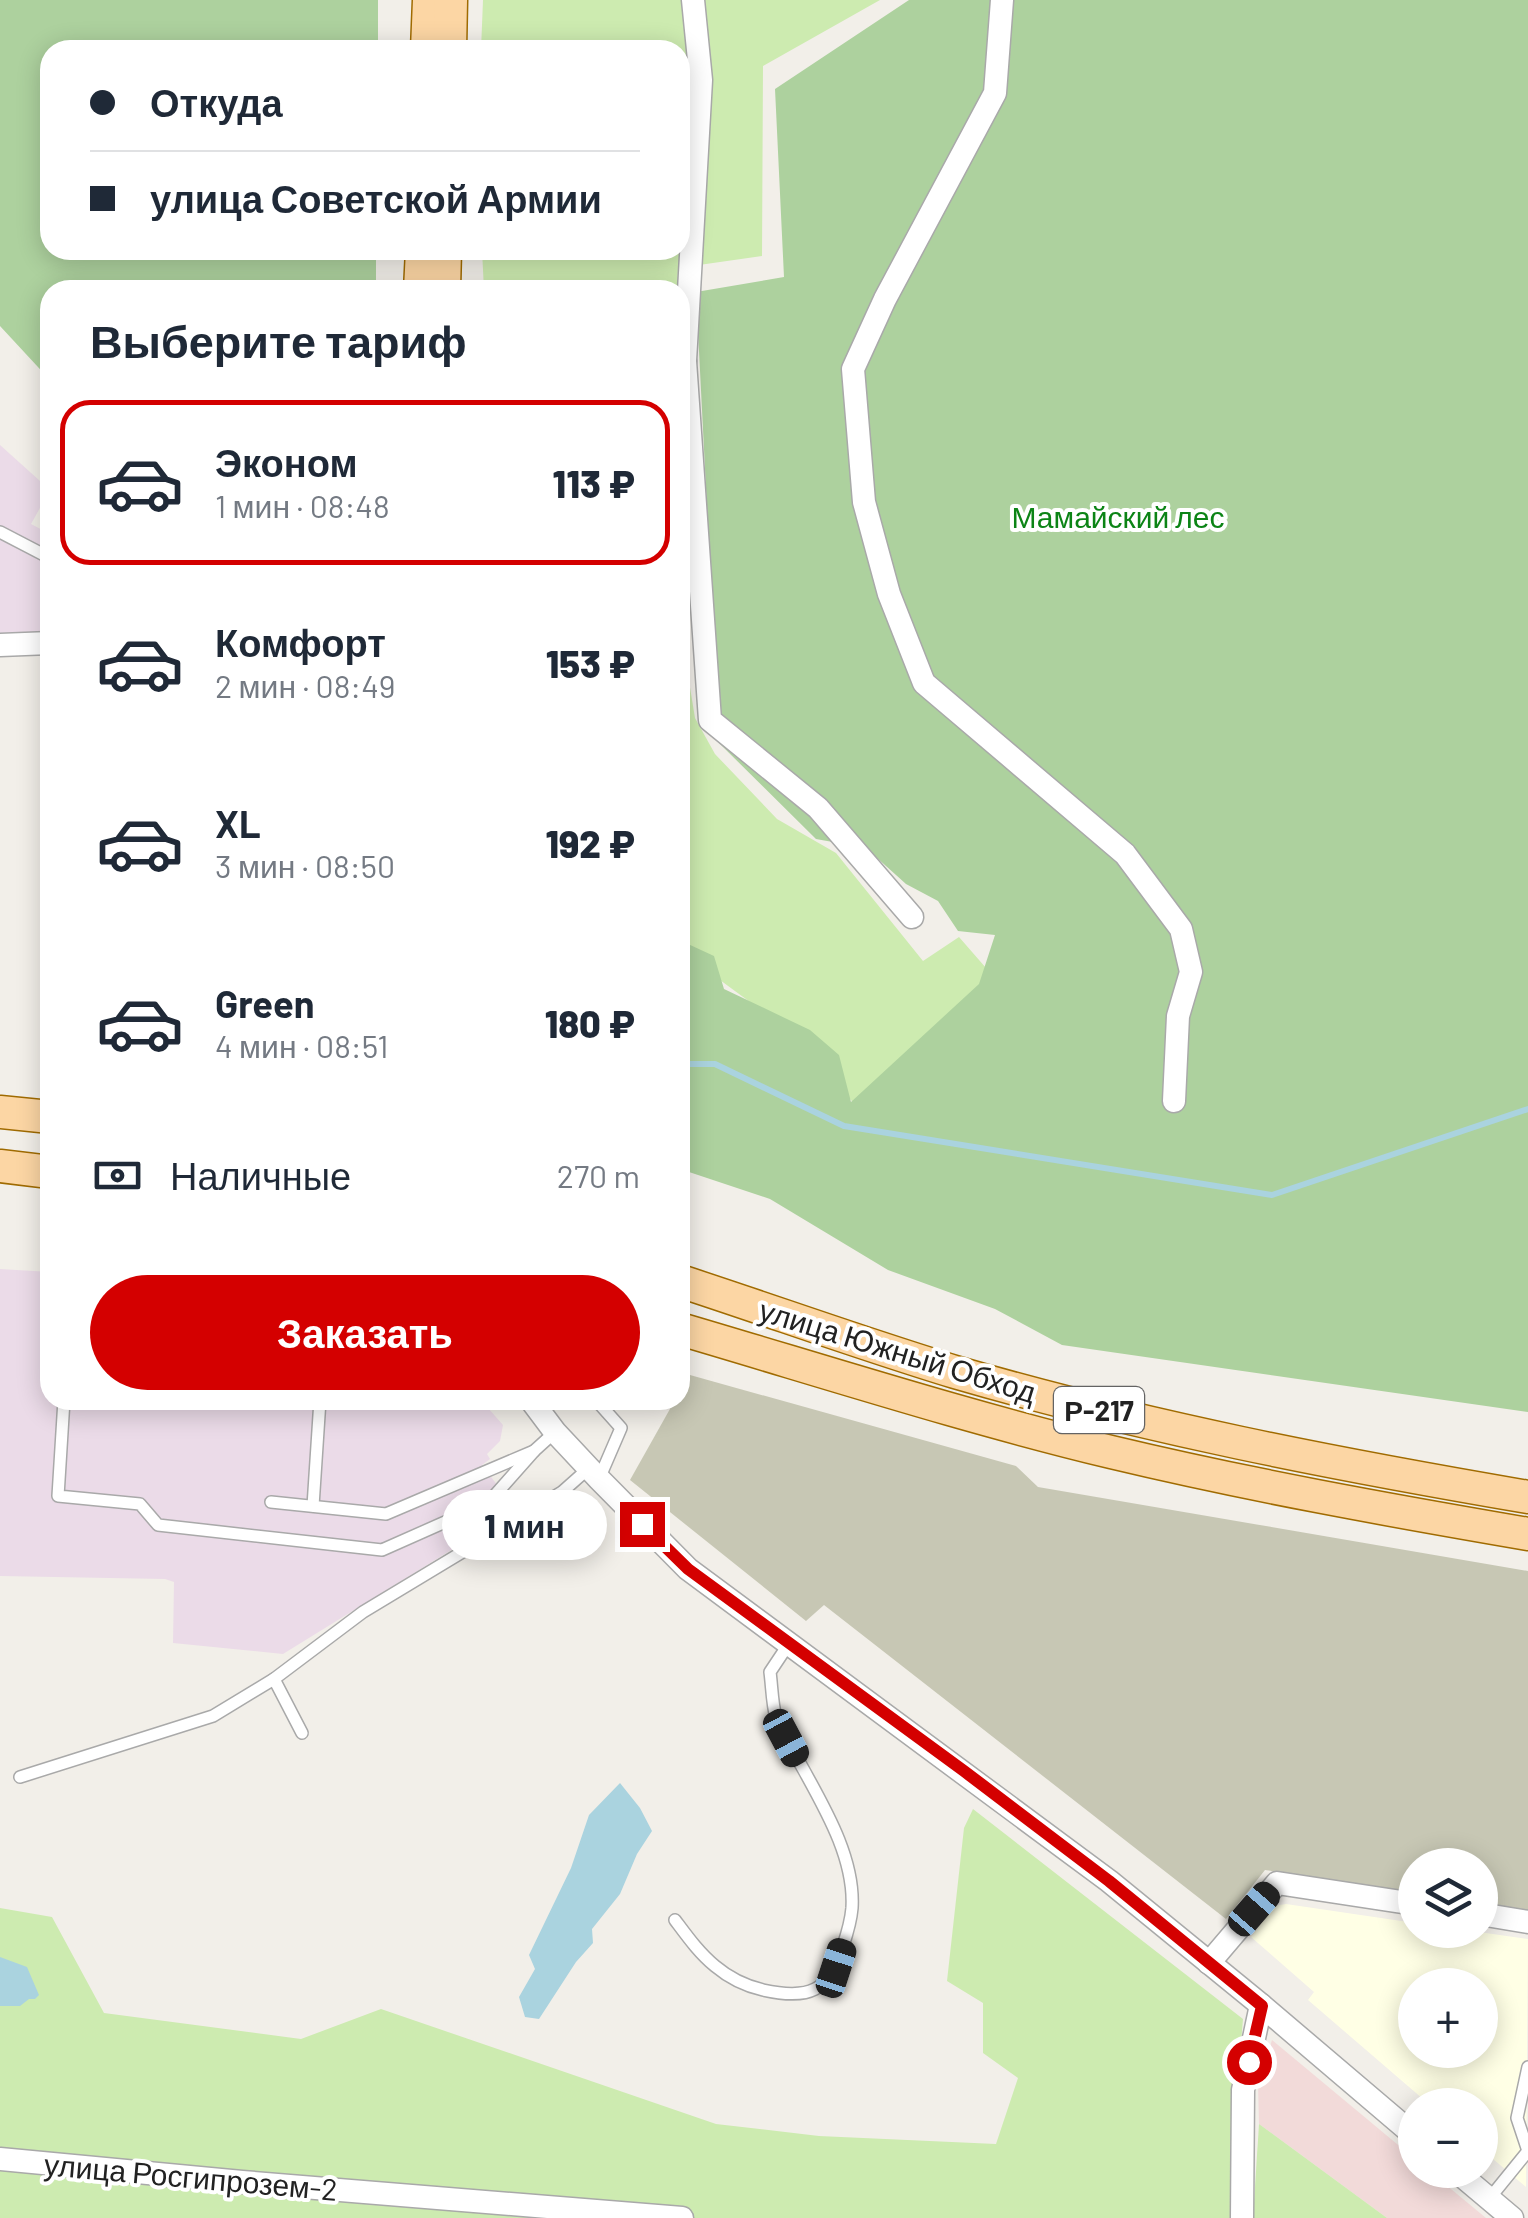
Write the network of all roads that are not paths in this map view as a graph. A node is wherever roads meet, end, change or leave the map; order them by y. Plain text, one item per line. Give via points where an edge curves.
1 (429, 0) edge
2 (452, 0) edge
3 (693, 0) edge
4 (1002, 0) edge
5 (427, 40) edge
6 (450, 40) edge
7 (690, 252) edge
8 (690, 454) edge
9 (1, 534) edge
10 (40, 553) edge
11 (40, 643) edge
12 (0, 645) edge
13 (912, 917) dead end
14 (1174, 1101) dead end
15 (0, 1112) edge
16 (40, 1116) edge
17 (0, 1166) edge
18 (40, 1171) edge
19 (690, 1284) edge
20 (690, 1332) edge
21 (63, 1410) edge
22 (319, 1410) edge
23 (538, 1410) edge
24 (605, 1410) edge
25 (555, 1432) junction
26 (534, 1451) junction
27 (594, 1474) junction
28 (1528, 1497) edge
29 (271, 1502) dead end
30 (313, 1506) junction
31 (1528, 1534) edge
32 (788, 1644) junction
33 (274, 1679) junction
34 (302, 1732) dead end
35 (20, 1777) dead end
36 (1398, 1901) edge
37 (1498, 1917) edge
38 (675, 1920) dead end
39 (1528, 1922) edge
40 (1209, 1962) junction
41 (1262, 2006) junction
42 (1528, 2068) edge
43 (1398, 2122) edge
44 (0, 2158) edge
45 (1477, 2188) edge
46 (1489, 2198) junction
47 (682, 2218) edge
48 (1242, 2218) edge
49 (1512, 2218) edge

1 - 5 main road
2 - 6 main road
3 - 7 street via 701,80
4 - 14 street via 995,93 853,369 864,502 924,683 1125,854 1181,929 1191,972 1178,1016
8 - 13 street via 710,720 818,808
9 - 10 lane
11 - 12 street
15 - 16 main road
17 - 18 main road
19 - 28 main road, улица Южный Обход / Р-217 via 954,1372 1118,1416
20 - 31 main road, улица Южный Обход / Р-217 via 1109,1451
21 - 26 lane via 58,1496 140,1504 158,1525 382,1550 488,1503
22 - 30 lane
23 - 25 street
24 - 27 lane via 620,1428
25 - 26 lane
25 - 27 street
26 - 30 lane via 386,1514
27 - 32 street via 688,1569
27 - 33 lane via 363,1612
29 - 30 lane
32 - 38 lane via 770,1672 776,1720 823,1805 850,1886 852,1909 836,1968 805,1994 749,1987 716,1968
32 - 40 street
33 - 34 lane
33 - 35 lane via 213,1716
36 - 40 street via 1277,1883
37 - 39 street
40 - 41 street
41 - 43 street
41 - 48 street via 1242,2090
42 - 46 lane via 1517,2118 1528,2151
44 - 47 street, улица Росгипрозем-2
45 - 46 street
46 - 49 street

